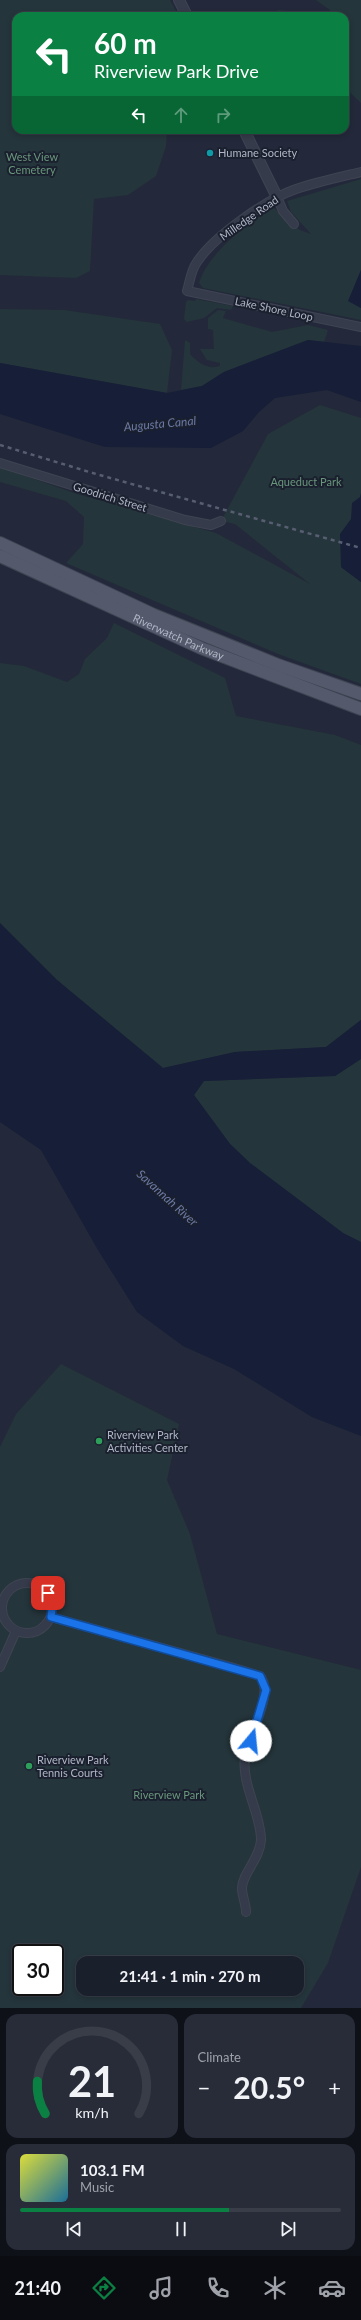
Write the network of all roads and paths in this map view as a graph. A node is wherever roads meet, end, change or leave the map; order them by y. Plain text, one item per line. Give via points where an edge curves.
1 (179, 0) edge
2 (185, 12) edge
3 (246, 134) edge
4 (361, 172) edge
5 (277, 197) junction
6 (294, 224) dead end
7 (187, 291) joint
8 (361, 327) edge
9 (0, 463) edge
10 (221, 521) dead end
11 (0, 543) edge
12 (0, 556) edge
13 (361, 694) edge
14 (361, 709) edge
15 (1, 1602) edge
16 (51, 1617) junction
17 (16, 1631) junction
18 (0, 1667) edge
19 (246, 1912) dead end

1 - 2 street
3 - 5 street
4 - 5 street, Milledge Road via 296,189
5 - 6 street via 283,211
5 - 7 street, Milledge Road via 211,245 193,269
7 - 8 street, Lake Shore Loop
9 - 10 street, Goodrich Street via 185,520 211,525
11 - 13 main road, Riverwatch Parkway via 154,615 278,666
12 - 14 main road, Riverwatch Parkway via 200,648
15 - 16 street via 14,1586 34,1584 48,1593
15 - 17 street via 4,1619
16 - 17 street via 40,1630 24,1633
16 - 19 street via 231,1667 263,1679 266,1690 245,1756 246,1775 261,1839 257,1857 241,1887
17 - 18 street

